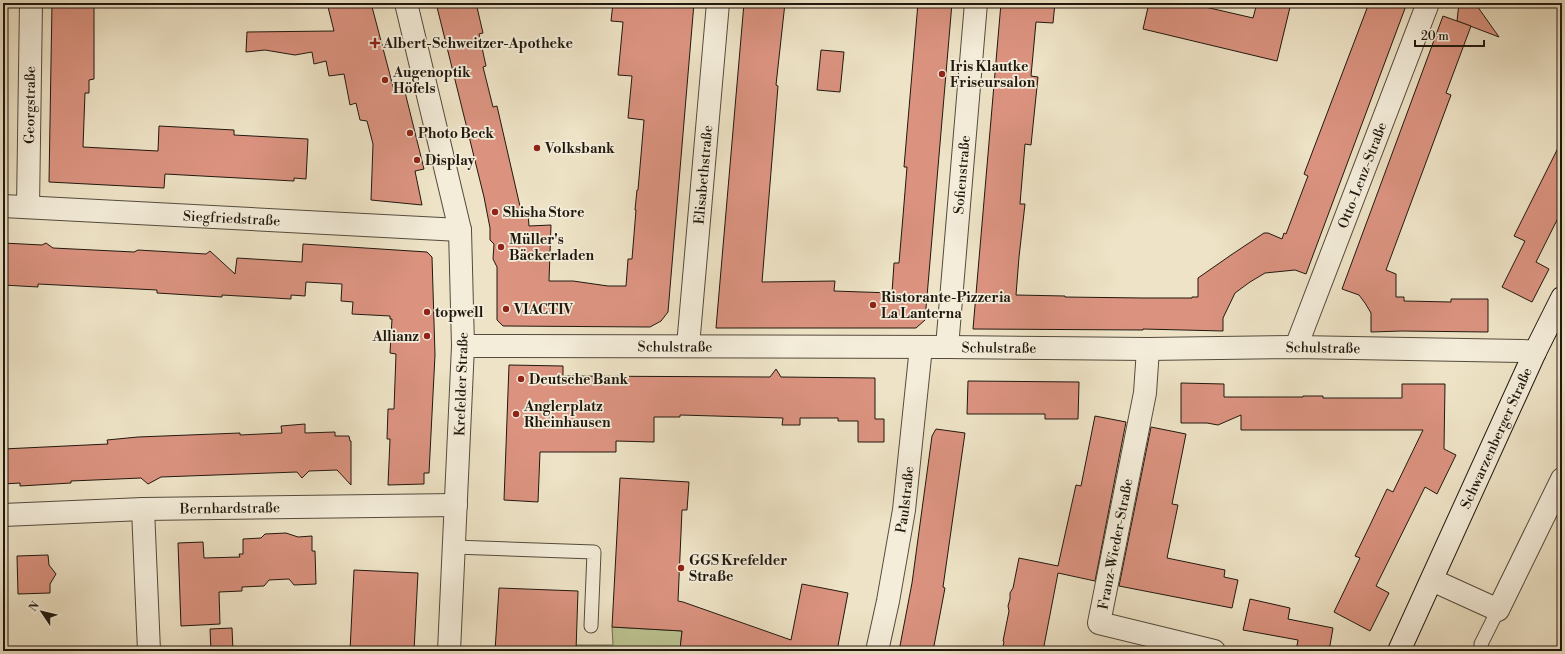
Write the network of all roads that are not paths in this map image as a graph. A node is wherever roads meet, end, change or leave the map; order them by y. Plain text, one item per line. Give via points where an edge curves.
1 (31, 3) edge
2 (406, 3) edge
3 (718, 3) edge
4 (976, 3) edge
5 (1428, 3) edge
6 (3, 206) edge
7 (28, 207) junction
8 (460, 230) junction
9 (1562, 298) edge
10 (463, 346) junction
11 (688, 346) junction
12 (1296, 346) junction
13 (921, 347) junction
14 (947, 347) junction
15 (1148, 349) junction
16 (1535, 352) junction
17 (1562, 479) edge
18 (456, 505) junction
19 (143, 508) junction
20 (3, 516) edge
21 (454, 547) junction
22 (1432, 580) junction
23 (1498, 610) junction
24 (591, 626) dead end
25 (149, 651) edge
26 (449, 651) edge
27 (877, 651) edge
28 (1214, 651) edge
29 (1399, 651) edge
30 (1482, 651) edge

1 - 7 street, Georgstraße
2 - 8 street, Krefelder Straße
3 - 11 street, Elisabethstraße
4 - 14 street, Sofienstraße
5 - 12 street, Otto-Lenz-Straße
6 - 7 street, Siegfriedstraße
7 - 8 street, Siegfriedstraße
8 - 10 street, Krefelder Straße
9 - 16 street, Schwarzenberger Straße
10 - 11 street, Schulstraße
10 - 18 street, Krefelder Straße
11 - 13 street, Schulstraße
12 - 15 street, Schulstraße
12 - 16 street, Schulstraße
13 - 14 street, Schulstraße
13 - 27 street, Paulstraße via 904,510
14 - 15 street, Schulstraße
15 - 28 street, Franz-Wieder-Straße via 1145,393 1099,623
16 - 22 street, Schwarzenberger Straße
17 - 23 street
18 - 19 street, Bernhardstraße
18 - 21 street, Krefelder Straße
19 - 20 street, Bernhardstraße
19 - 25 street
21 - 24 lane via 594,552
21 - 26 street, Krefelder Straße
22 - 23 street
22 - 29 street, Schwarzenberger Straße
23 - 30 lane via 1481,644

